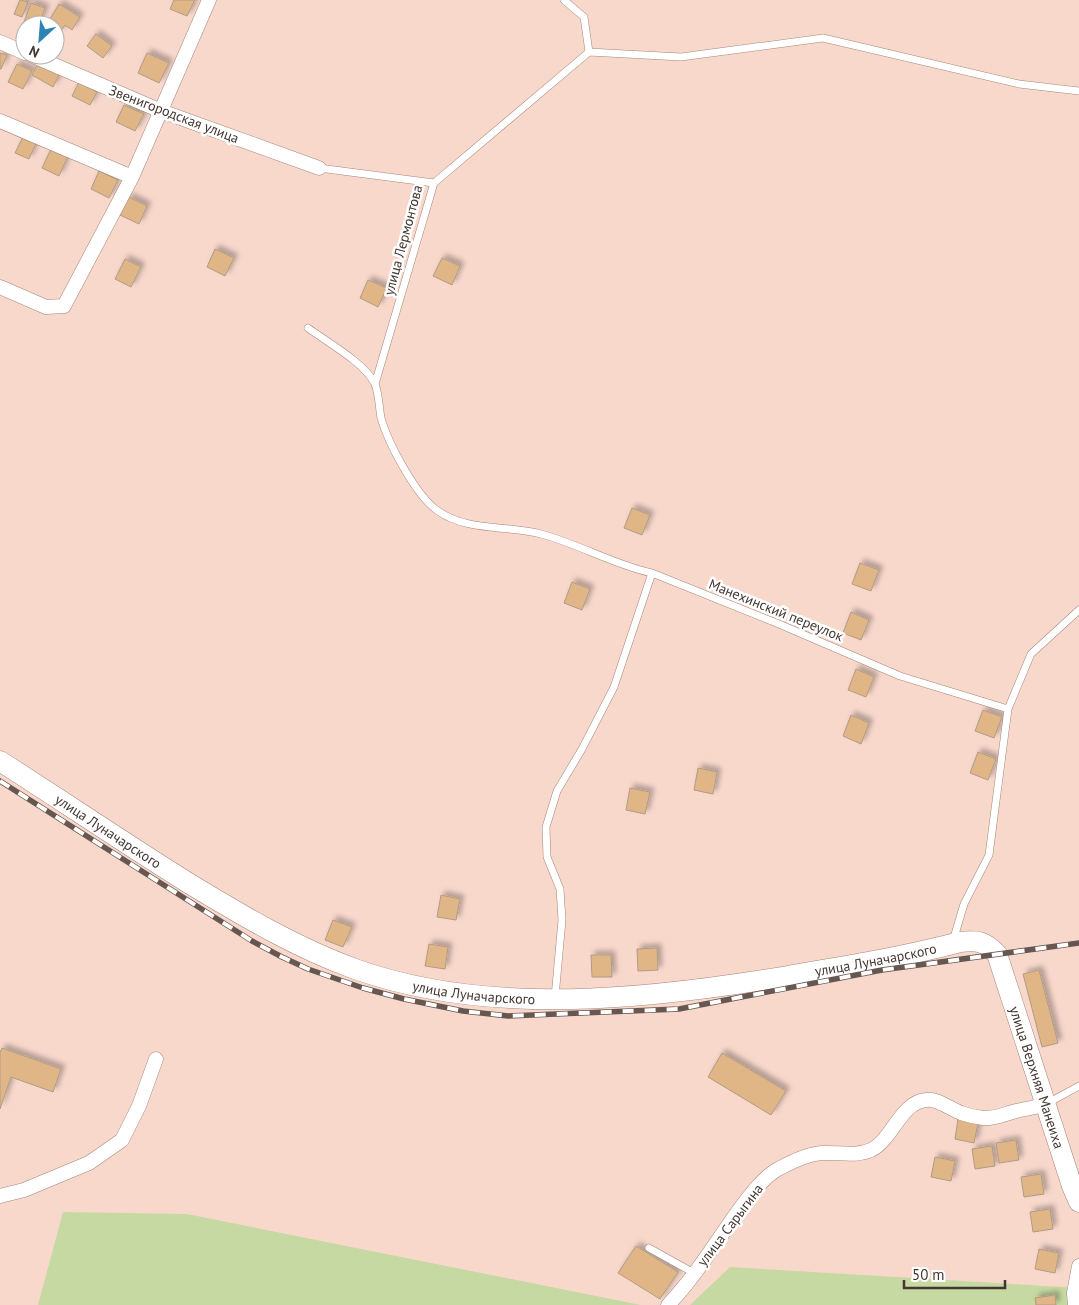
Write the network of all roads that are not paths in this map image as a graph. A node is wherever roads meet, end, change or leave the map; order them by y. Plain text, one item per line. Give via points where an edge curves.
1 (209, 0) edge
2 (564, 0) edge
3 (0, 42) edge
4 (15, 49) edge
5 (589, 52) junction
6 (53, 65) edge
7 (1079, 91) edge
8 (161, 111) junction
9 (0, 121) edge
10 (318, 168) joint
11 (132, 177) junction
12 (434, 183) junction
13 (0, 287) edge
14 (308, 328) dead end
15 (375, 384) junction
16 (652, 574) junction
17 (1079, 610) edge
18 (1008, 709) junction
19 (0, 761) edge
20 (952, 944) junction
21 (997, 954) joint
22 (554, 999) junction
23 (156, 1058) dead end
24 (1079, 1086) edge
25 (1045, 1105) junction
26 (0, 1196) edge
27 (1079, 1202) edge
28 (649, 1248) dead end
29 (1079, 1266) edge
30 (694, 1272) junction
31 (668, 1305) edge
32 (1075, 1305) edge

1 - 8 street
2 - 5 lane via 584,17
3 - 4 street
5 - 7 lane via 681,57 823,38 1019,84
5 - 12 lane
6 - 8 street, Звенигородская улица
8 - 10 street, Звенигородская улица
8 - 11 street
9 - 11 street
10 - 12 lane, улица Лермонтова
11 - 13 street via 64,306 46,308
12 - 15 lane, улица Лермонтова
14 - 15 lane via 359,365
15 - 16 lane, Манехинский переулок via 382,420 393,449 416,487 437,511 460,522 540,533
16 - 18 lane, Манехинский переулок via 900,676
16 - 22 lane via 614,687 557,791 546,827 547,857 560,889 562,920
17 - 18 lane via 1032,654
18 - 20 lane via 989,856 964,904
19 - 22 main road, улица Луначарского via 240,915 292,942 355,969 398,982 446,991
20 - 21 main road, улица Луначарского via 975,940 987,944
20 - 22 main road, улица Луначарского via 838,968 724,986 616,997
21 - 25 main road, улица Верхняя Манеиха
23 - 26 street via 139,1106 122,1140 89,1163 24,1190
24 - 25 lane
25 - 27 main road, улица Верхняя Манеиха
25 - 30 street, улица Сарыгина via 998,1118 982,1118 926,1099 908,1109 872,1150 810,1155 777,1169 752,1192
28 - 30 lane
29 - 32 street
30 - 31 street, улица Сарыгина

